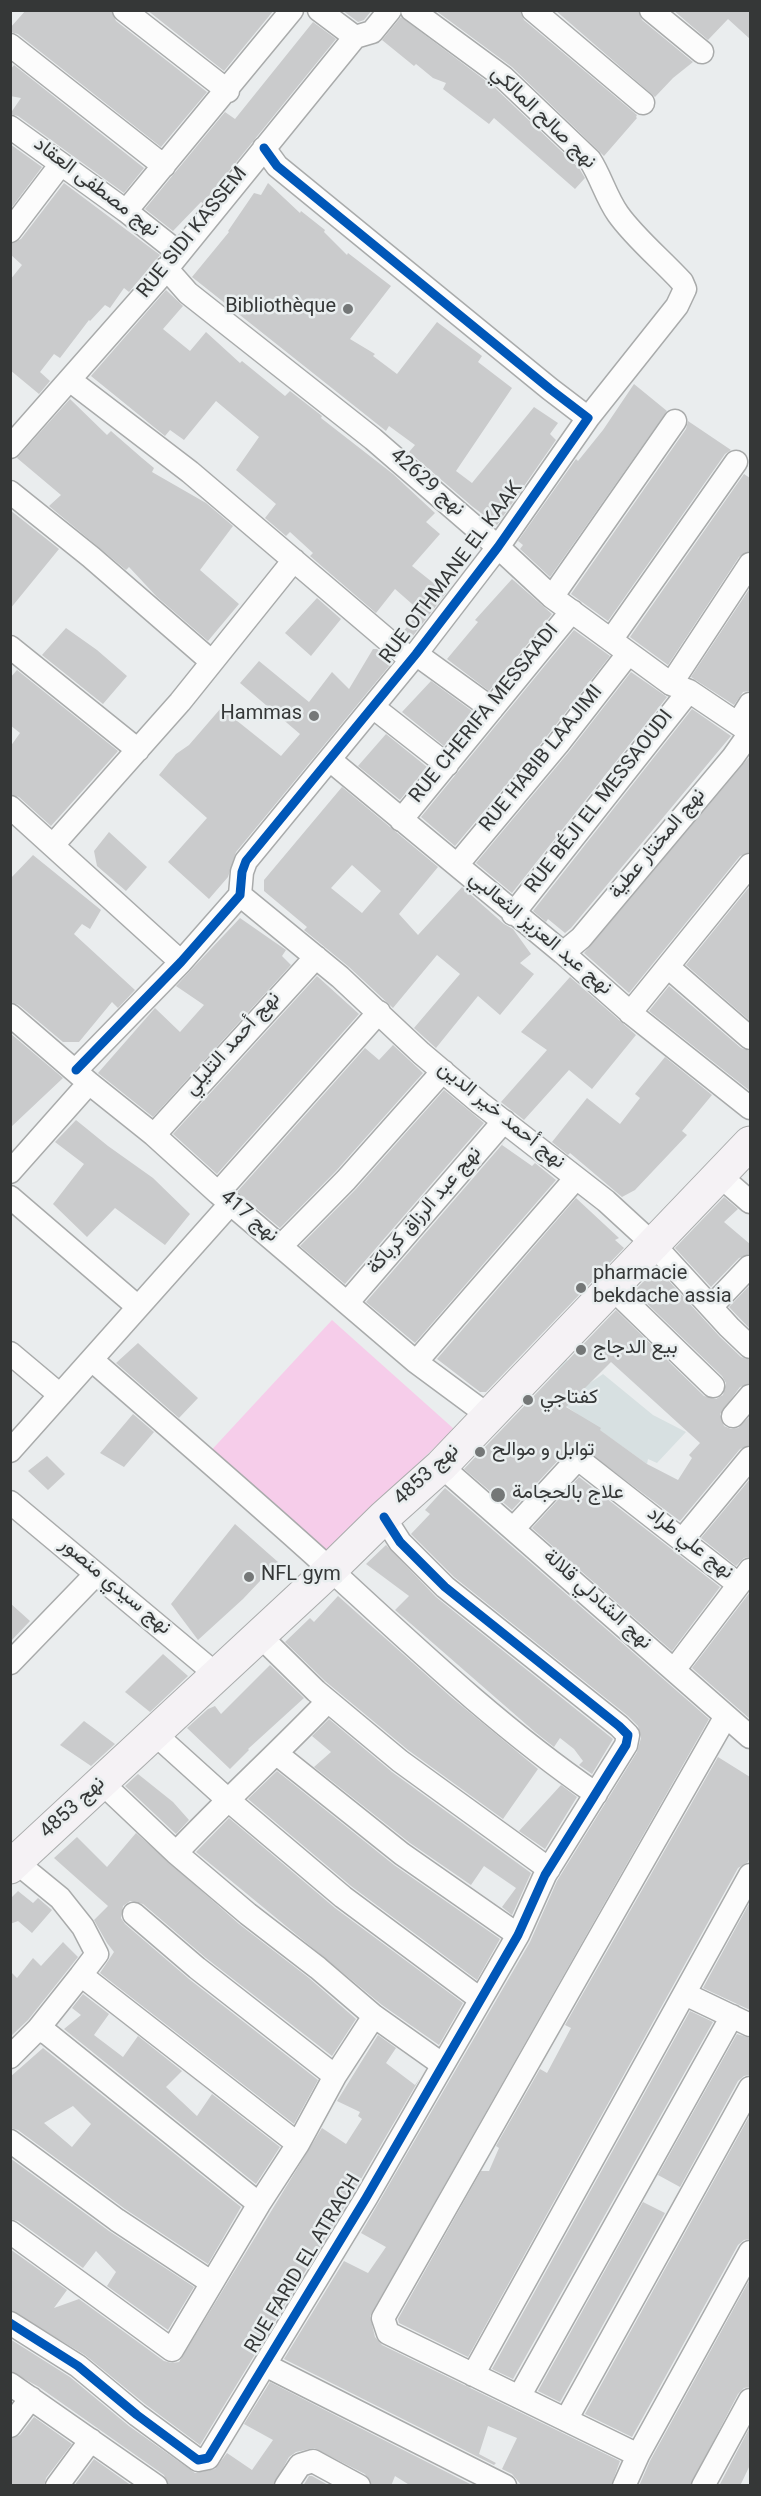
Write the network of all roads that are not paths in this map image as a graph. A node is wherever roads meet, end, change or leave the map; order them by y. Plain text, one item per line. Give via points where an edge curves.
1 (124, 10) edge
2 (292, 10) edge
3 (319, 10) edge
4 (390, 10) edge
5 (412, 10) edge
6 (533, 10) edge
7 (651, 10) edge
8 (356, 37) junction
9 (10, 45) edge
10 (702, 52) dead end
11 (228, 91) junction
12 (643, 104) dead end
13 (10, 126) edge
14 (264, 148) junction
15 (61, 164) junction
16 (164, 166) junction
17 (126, 210) junction
18 (10, 231) edge
19 (173, 260) junction
20 (71, 381) junction
21 (588, 418) junction
22 (675, 421) dead end
23 (10, 447) edge
24 (736, 462) dead end
25 (10, 492) edge
26 (498, 547) junction
27 (294, 560) junction
28 (750, 564) edge
29 (552, 597) junction
30 (572, 611) junction
31 (10, 647) edge
32 (620, 647) junction
33 (413, 657) junction
34 (212, 662) junction
35 (680, 688) junction
36 (750, 704) edge
37 (372, 707) junction
38 (492, 709) junction
39 (746, 729) edge
40 (138, 750) junction
41 (330, 760) junction
42 (447, 765) junction
43 (10, 807) edge
44 (401, 820) junction
45 (53, 845) junction
46 (457, 865) junction
47 (748, 873) edge
48 (240, 895) junction
49 (513, 914) junction
50 (563, 953) junction
51 (316, 957) junction
52 (181, 962) junction
53 (668, 967) junction
54 (379, 1012) junction
55 (630, 1013) junction
56 (10, 1015) edge
57 (750, 1038) edge
58 (443, 1071) junction
59 (82, 1077) junction
60 (750, 1108) edge
61 (504, 1121) junction
62 (154, 1135) junction
63 (750, 1143) edge
64 (10, 1172) edge
65 (720, 1176) junction
66 (576, 1178) junction
67 (10, 1197) edge
68 (225, 1198) junction
69 (750, 1202) edge
70 (654, 1245) junction
71 (281, 1246) junction
72 (749, 1267) dead end
73 (612, 1288) junction
74 (347, 1303) junction
75 (138, 1307) junction
76 (711, 1307) junction
77 (750, 1347) edge
78 (10, 1353) edge
79 (92, 1360) junction
80 (416, 1362) junction
81 (712, 1386) dead end
82 (60, 1395) junction
83 (750, 1396) edge
84 (489, 1416) junction
85 (734, 1416) dead end
86 (10, 1451) edge
87 (750, 1458) edge
88 (441, 1466) junction
89 (10, 1502) edge
90 (384, 1517) junction
91 (514, 1528) junction
92 (683, 1539) junction
93 (330, 1570) junction
94 (96, 1574) junction
95 (744, 1577) edge
96 (259, 1635) junction
97 (10, 1663) edge
98 (674, 1670) junction
99 (217, 1675) junction
100 (328, 1701) junction
101 (741, 1723) edge
102 (154, 1734) junction
103 (277, 1754) junction
104 (102, 1784) junction
105 (596, 1794) junction
106 (227, 1799) junction
107 (176, 1853) junction
108 (13, 1864) edge
109 (547, 1872) junction
110 (750, 1875) edge
111 (134, 1914) dead end
112 (518, 1935) junction
113 (81, 1975) junction
114 (685, 1994) junction
115 (480, 1999) junction
116 (374, 2016) junction
117 (741, 2021) edge
118 (38, 2029) junction
119 (10, 2057) edge
120 (443, 2065) junction
121 (334, 2076) junction
122 (750, 2088) edge
123 (10, 2142) edge
124 (298, 2144) junction
125 (259, 2204) junction
126 (10, 2232) edge
127 (750, 2252) edge
128 (212, 2283) junction
129 (10, 2323) edge
130 (265, 2365) junction
131 (473, 2375) junction
132 (10, 2384) edge
133 (519, 2397) junction
134 (31, 2398) junction
135 (750, 2400) edge
136 (566, 2420) junction
137 (10, 2426) edge
138 (91, 2440) junction
139 (638, 2455) junction
140 (57, 2486) edge
141 (156, 2486) edge
142 (286, 2486) edge
143 (359, 2486) edge
144 (505, 2486) edge
145 (624, 2486) edge
146 (703, 2486) edge

1 - 11 street
2 - 11 street
3 - 8 street
4 - 8 street, RUE SIDI KASSEM via 372,32
5 - 21 street, نهج صالح المالكي via 503,77 590,160 620,216 682,282 685,289 677,306
6 - 12 street
7 - 10 street
8 - 14 street, RUE SIDI KASSEM
9 - 16 street
11 - 16 street
13 - 15 street, نهج مصطفى العقاد
14 - 19 street, RUE SIDI KASSEM
14 - 21 street via 277,166
15 - 17 street, نهج مصطفى العقاد
15 - 18 street
16 - 17 street
17 - 19 street, نهج مصطفى العقاد
19 - 20 street, RUE SIDI KASSEM
19 - 26 street, نهج 42629 via 188,293 373,439
20 - 23 street, RUE SIDI KASSEM
20 - 27 street via 190,472
21 - 26 street, RUE OTHMANE EL KAAK
22 - 29 street
24 - 32 street, RUE HABIB LAAJIMI
25 - 34 street via 91,556
26 - 29 street, نهج 42629
26 - 33 street, RUE OTHMANE EL KAAK
27 - 33 street
27 - 34 street
28 - 35 street, RUE BÉJI EL MESSAOUDI
29 - 30 street, نهج 42629
30 - 32 street, نهج 42629
30 - 38 street, RUE CHERIFA MESSAADI
31 - 40 street
32 - 35 street, نهج 42629
32 - 46 street, RUE HABIB LAAJIMI via 558,744
33 - 37 street, RUE OTHMANE EL KAAK
33 - 38 street
34 - 40 street
35 - 39 street, نهج 42629
35 - 49 street, RUE BÉJI EL MESSAOUDI
36 - 39 street, نهج المختار عطية
37 - 41 street, RUE OTHMANE EL KAAK
37 - 42 street
38 - 42 street, RUE CHERIFA MESSAADI
39 - 50 street, نهج المختار عطية via 733,757 587,930
40 - 45 street
41 - 44 street, نهج عبد العزيز الثعالبي
41 - 48 street, RUE OTHMANE EL KAAK via 246,861
42 - 44 street, RUE CHERIFA MESSAADI
43 - 45 street
44 - 46 street, نهج عبد العزيز الثعالبي
45 - 52 street
46 - 49 street, نهج عبد العزيز الثعالبي
47 - 53 street
48 - 51 street, نهج أحمد خير الدين
48 - 52 street
49 - 50 street, نهج عبد العزيز الثعالبي
50 - 55 street, نهج عبد العزيز الثعالبي
51 - 54 street, نهج أحمد خير الدين
51 - 62 street, نهج أحمد التليلي
52 - 59 street
53 - 55 street
53 - 57 street
54 - 58 street, نهج أحمد خير الدين
54 - 68 street
55 - 60 street, نهج عبد العزيز الثعالبي
56 - 59 street, نهج 417
58 - 61 street, نهج أحمد خير الدين
58 - 71 street
59 - 62 street, نهج 417
59 - 64 street
61 - 66 street, نهج أحمد خير الدين
61 - 74 street, نهج عبد الرزاق كرباكة
62 - 68 street, نهج 417
63 - 65 street, نهج 4853
65 - 69 street
65 - 70 street, نهج 4853
66 - 70 street, نهج أحمد خير الدين
66 - 80 street
67 - 75 street
68 - 71 street, نهج 417
68 - 75 street
70 - 73 street, نهج 4853
70 - 76 street, نهج أحمد خير الدين
71 - 74 street, نهج 417
72 - 76 street
73 - 81 street
73 - 84 street, نهج 4853
74 - 80 street, نهج 417
75 - 79 street
76 - 77 street, نهج أحمد خير الدين
78 - 82 street
79 - 82 street
79 - 93 street
80 - 84 street, نهج 417
82 - 86 street
83 - 85 street
84 - 88 street, نهج 4853
87 - 92 street
88 - 90 street, نهج 4853
88 - 91 street, نهج الشادلي قلالة
89 - 94 street, نهج سيدي منصور
90 - 93 street, نهج 4853
90 - 105 street, RUE FARID EL ATRACH via 400,1542 445,1587 626,1732 626,1745
91 - 92 street, نهج علي طراد via 573,1464 582,1462
91 - 98 street, نهج الشادلي قلالة
92 - 95 street, نهج علي طراد
93 - 96 street, نهج 4853
93 - 105 street via 439,1671
94 - 97 street
94 - 99 street, نهج سيدي منصور
95 - 98 street
96 - 99 street, نهج 4853
96 - 100 street
98 - 101 street, نهج الشادلي قلالة
99 - 102 street, نهج 4853
100 - 103 street
100 - 109 street
101 - 131 street via 585,1965 383,2318 387,2333
102 - 104 street, نهج 4853
102 - 106 street
103 - 106 street
103 - 112 street via 402,1854
104 - 107 street
104 - 108 street, نهج 4853
105 - 109 street, RUE FARID EL ATRACH
106 - 107 street
106 - 115 street via 343,1897
107 - 116 street
108 - 113 street via 60,1898 83,1927 97,1954
109 - 112 street, RUE FARID EL ATRACH
110 - 114 street
111 - 121 street
112 - 115 street, RUE FARID EL ATRACH
113 - 118 street
113 - 124 street
114 - 117 street
114 - 131 street
115 - 120 street, RUE FARID EL ATRACH
116 - 120 street
116 - 121 street
117 - 133 street
118 - 119 street
118 - 125 street
120 - 130 street, RUE FARID EL ATRACH
121 - 124 street
122 - 136 street
123 - 128 street
124 - 125 street
125 - 128 street
126 - 128 street via 172,2350
127 - 139 street
129 - 130 street, RUE FARID EL ATRACH via 78,2366 198,2460 208,2458
130 - 144 street
131 - 133 street
132 - 134 street
133 - 136 street
134 - 137 street
134 - 138 street
135 - 146 street
136 - 139 street
138 - 140 street
138 - 141 street
139 - 145 street
142 - 143 street via 300,2465 313,2461

